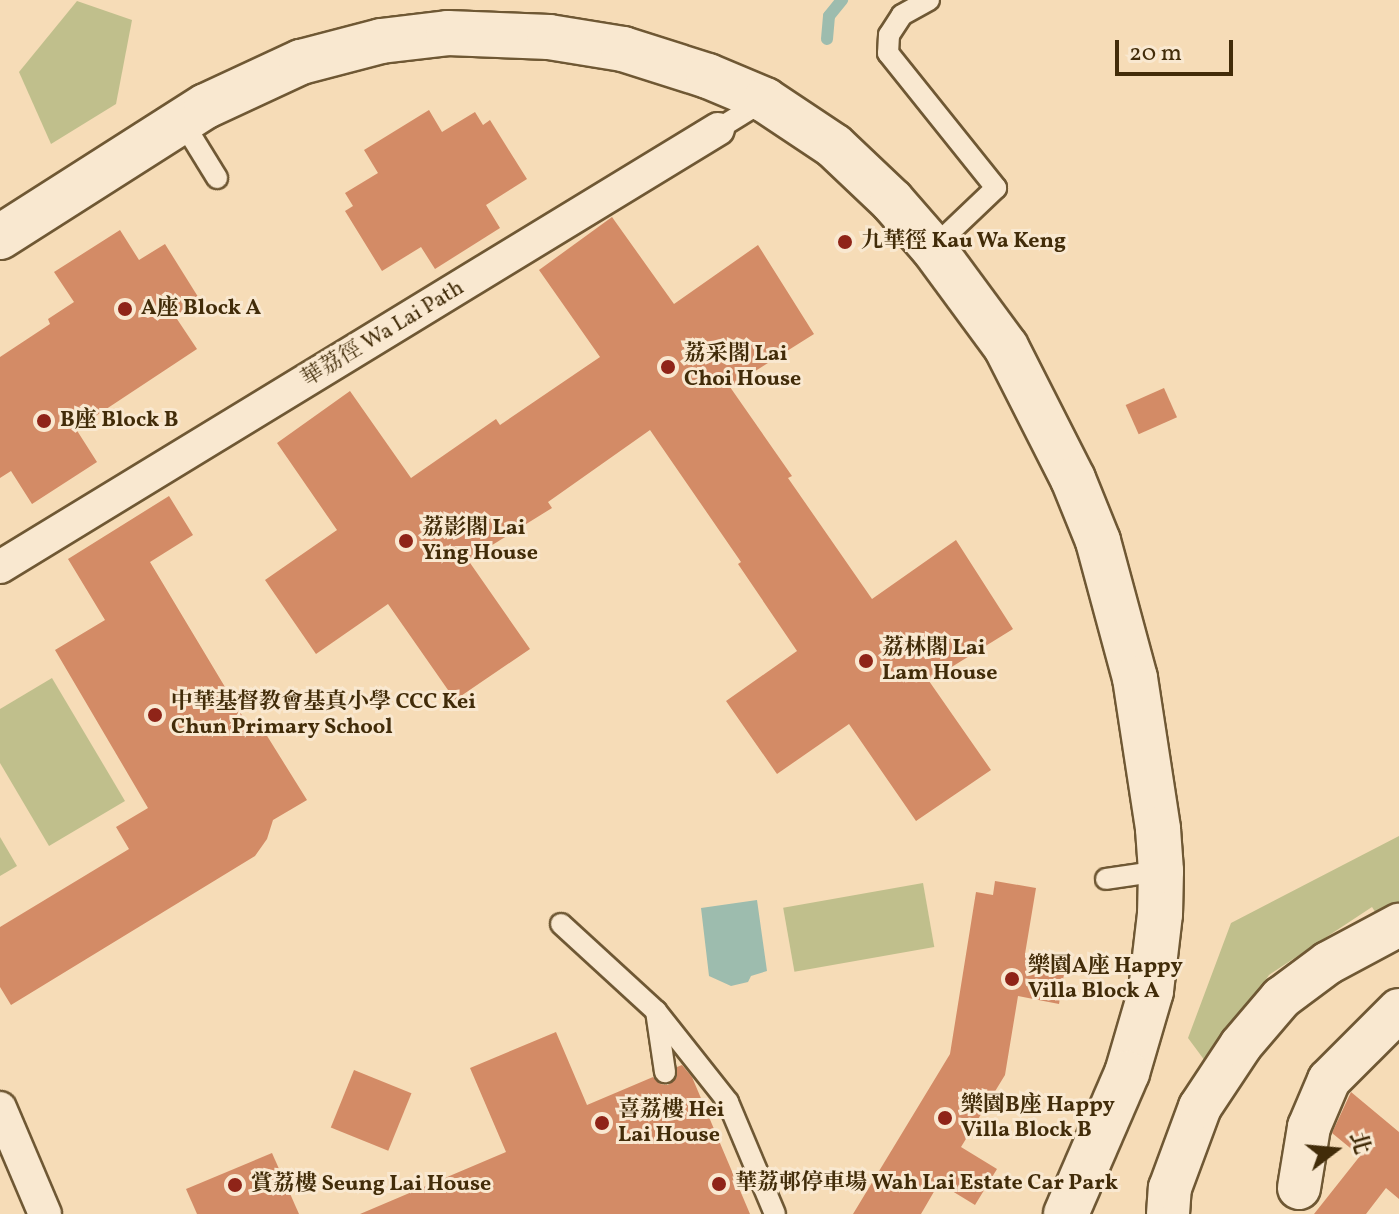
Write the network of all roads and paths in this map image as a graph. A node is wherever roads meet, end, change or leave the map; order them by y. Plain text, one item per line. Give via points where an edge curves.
1 (929, 0) edge
2 (765, 100) junction
3 (182, 121) junction
4 (718, 129) joint
5 (217, 178) dead end
6 (0, 237) edge
7 (933, 248) junction
8 (0, 567) edge
9 (1161, 871) junction
10 (1106, 879) dead end
11 (561, 924) dead end
12 (1399, 925) edge
13 (1399, 1010) edge
14 (656, 1011) junction
15 (665, 1072) dead end
16 (0, 1108) edge
17 (1299, 1188) dead end
18 (1062, 1207) edge
19 (45, 1214) edge
20 (775, 1214) edge
21 (1168, 1214) edge

1 - 7 lane via 902,15 889,35 888,53 996,188
2 - 3 main road via 623,49 549,37 448,33 381,41 301,62
2 - 4 lane, 華荔徑 Wa Lai Path
2 - 7 main road via 834,146
3 - 5 lane
3 - 6 main road
4 - 8 street, 華荔徑 Wa Lai Path
7 - 9 main road via 1006,347 1098,541 1135,678
9 - 10 lane
9 - 18 main road via 1151,991 1139,1034 1112,1111
11 - 14 lane
12 - 21 street via 1328,963 1281,998 1241,1045 1200,1107 1170,1188
13 - 17 street via 1329,1080 1309,1127
14 - 15 lane
14 - 20 lane via 728,1102
16 - 19 street

